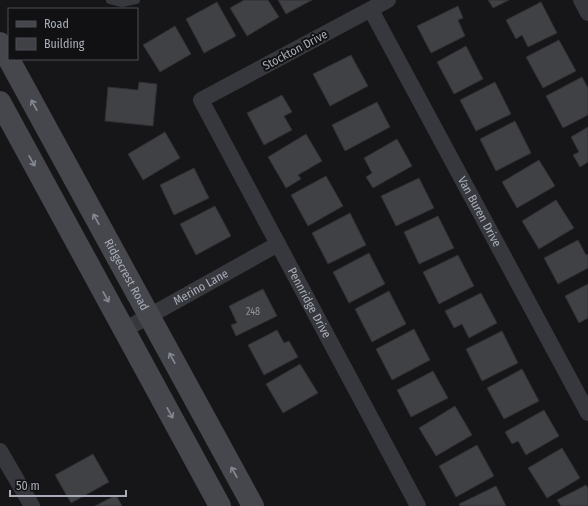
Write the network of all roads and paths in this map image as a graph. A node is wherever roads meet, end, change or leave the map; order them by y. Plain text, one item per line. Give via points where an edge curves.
1 (110, 0) edge
2 (136, 0) edge
3 (388, 0) edge
4 (581, 0) edge
5 (371, 10) junction
6 (588, 13) edge
7 (0, 42) edge
8 (8, 57) edge
9 (10, 60) edge
10 (201, 100) joint
11 (0, 102) edge
12 (278, 244) junction
13 (149, 316) junction
14 (124, 330) junction
15 (588, 414) edge
16 (0, 451) edge
17 (32, 506) edge
18 (220, 506) edge
19 (253, 506) edge
20 (418, 506) edge

1 - 2 lane via 122,3
3 - 5 street, Stockton Drive
4 - 6 street
5 - 10 street, Stockton Drive
5 - 15 street, Van Buren Drive
8 -> 7 main road, Ridgecrest Road
13 -> 9 main road, Ridgecrest Road
10 - 12 street, Pennridge Drive
11 -> 14 main road
12 - 13 street, Merino Lane
12 - 20 street, Pennridge Drive
13 - 14 street, Merino Lane
19 -> 13 main road, Ridgecrest Road
14 -> 18 main road
16 - 17 street

